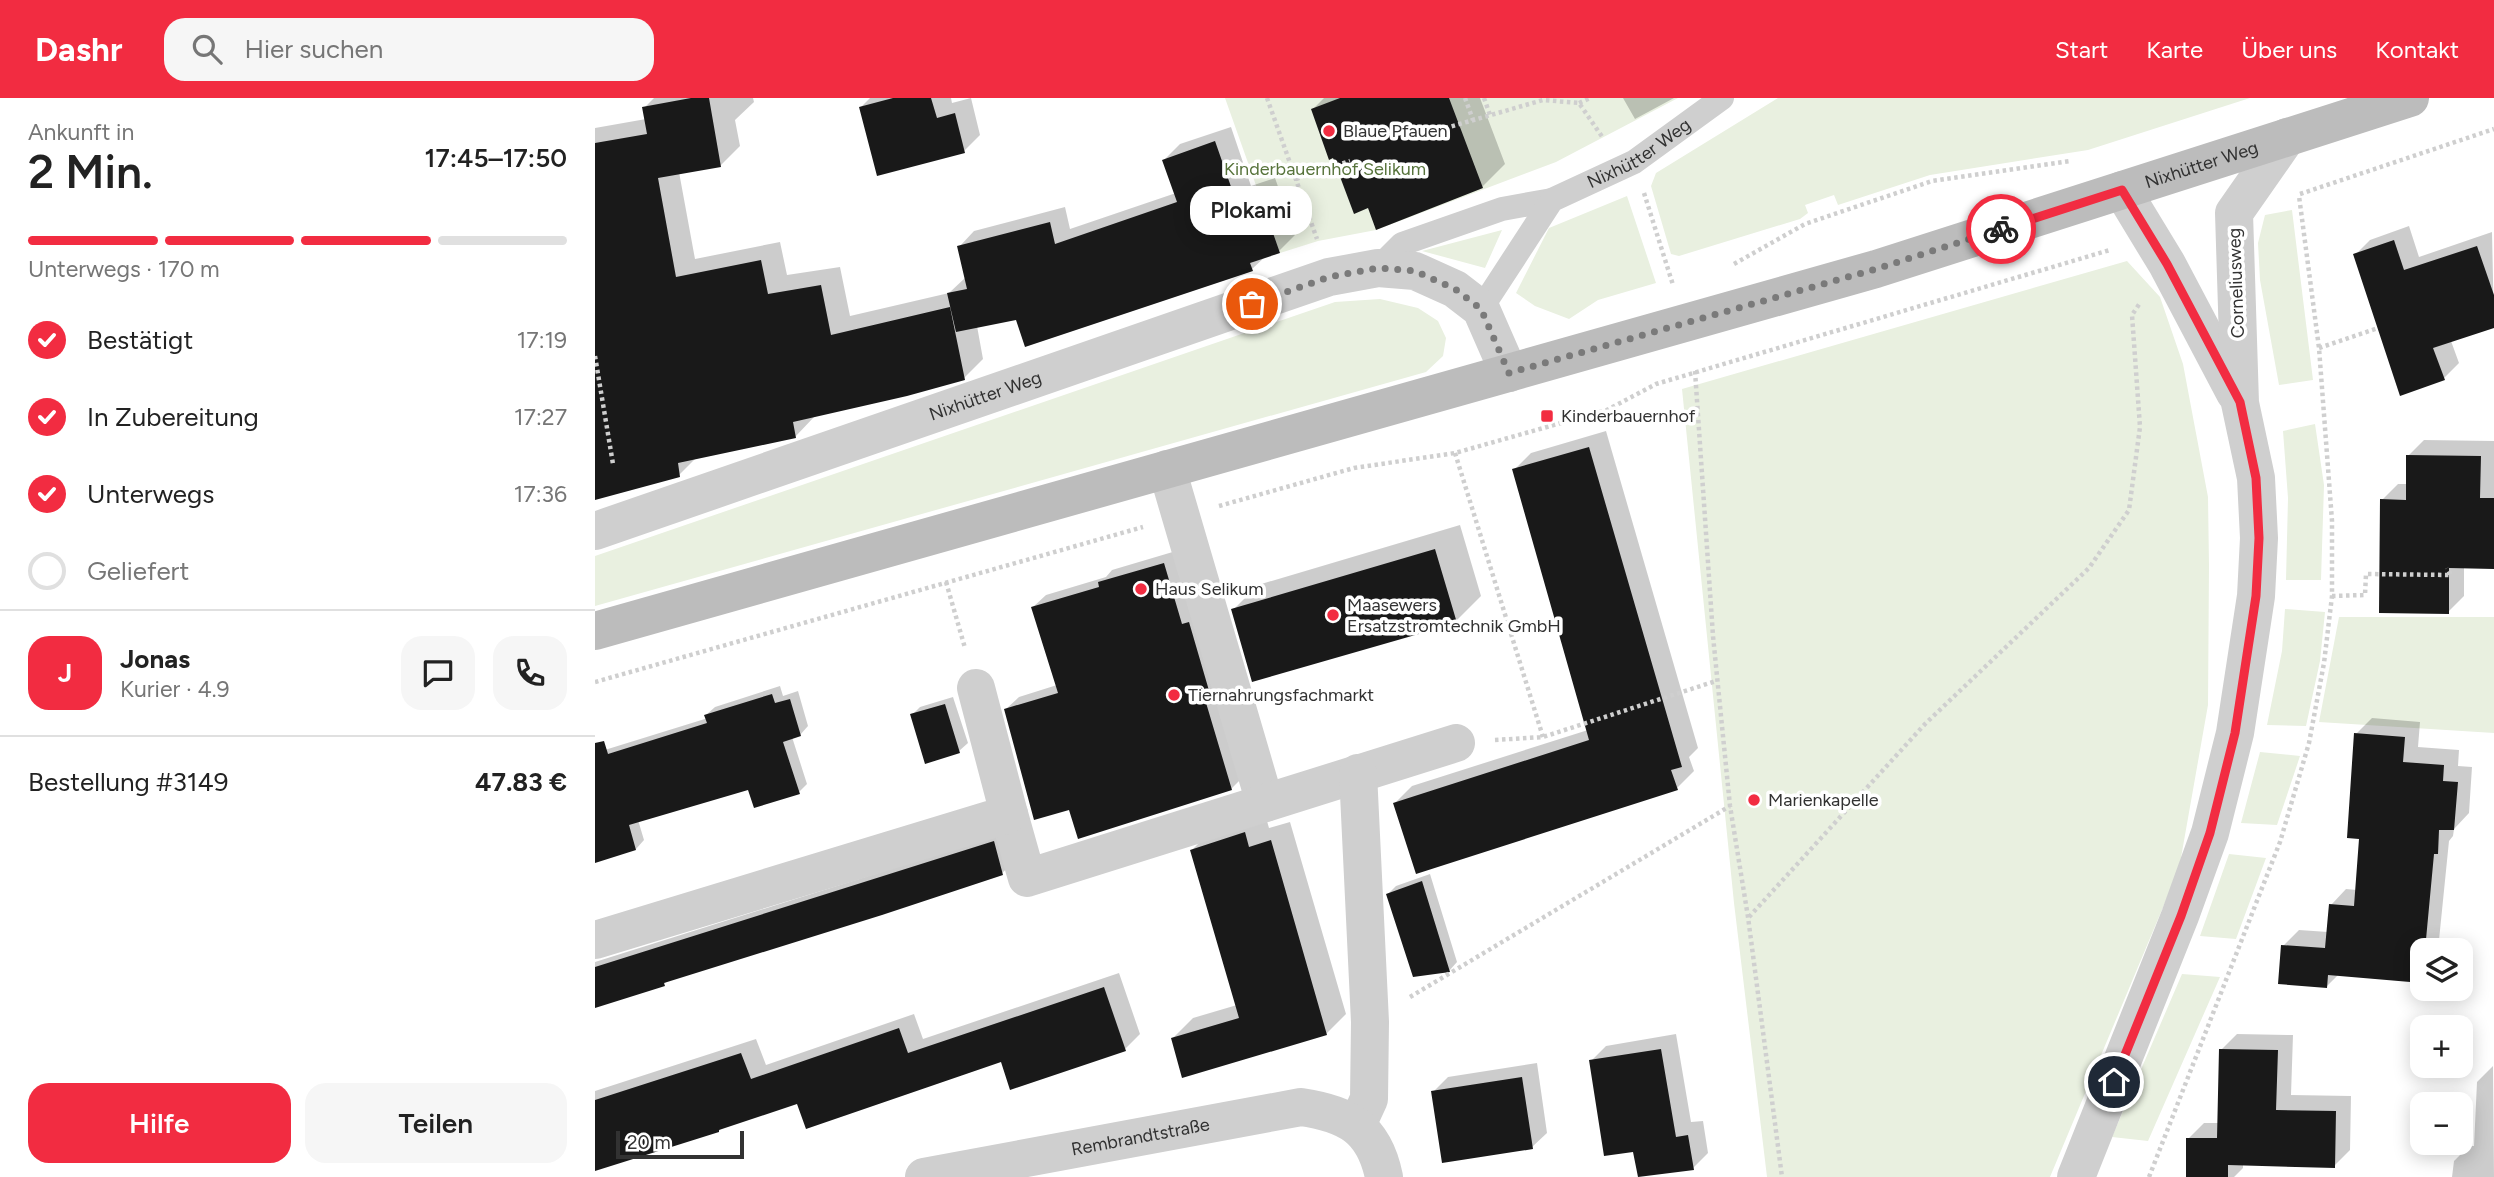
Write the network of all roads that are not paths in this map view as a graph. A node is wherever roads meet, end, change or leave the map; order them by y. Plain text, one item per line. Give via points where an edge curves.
1 (1722, 98) edge
2 (2410, 98) edge
3 (2287, 138) junction
4 (2122, 190) junction
5 (1552, 200) junction
6 (1378, 268) junction
7 (1481, 309) junction
8 (1509, 373) junction
9 (2240, 402) junction
10 (1167, 469) junction
11 (595, 531) edge
12 (595, 631) edge
13 (976, 688) road end
14 (1456, 743) road end
15 (1357, 773) junction
16 (1265, 803) junction
17 (1009, 814) junction
18 (595, 940) edge
19 (1357, 1125) junction
20 (924, 1177) edge
21 (1384, 1177) edge
22 (2076, 1177) edge

1 - 5 lane, Nixhütter Weg via 1634,162
2 - 3 main road, Nixhütter Weg
3 - 4 main road, Nixhütter Weg
3 - 9 street, Corneliusweg via 2234,213
4 - 8 main road, Nixhütter Weg via 1876,269
4 - 9 street, Corneliusweg
5 - 6 lane, Nixhütter Weg via 1502,209 1402,244
5 - 7 lane
6 - 7 street, Nixhütter Weg via 1415,271 1455,289
6 - 11 street, Nixhütter Weg via 1329,277
7 - 8 street, Nixhütter Weg
8 - 10 main road, Nixhütter Weg
9 - 22 street, Corneliusweg via 2256,478 2259,538 2256,596 2235,733 2210,833 2189,892
10 - 12 main road, Nixhütter Weg
10 - 16 street
13 - 17 street
14 - 15 street
15 - 16 street
15 - 19 street via 1370,1022 1369,1099
16 - 17 street via 1027,878
17 - 18 street
19 - 20 street, Rembrandtstraße via 1330,1112 1301,1107
19 - 21 street via 1373,1143

